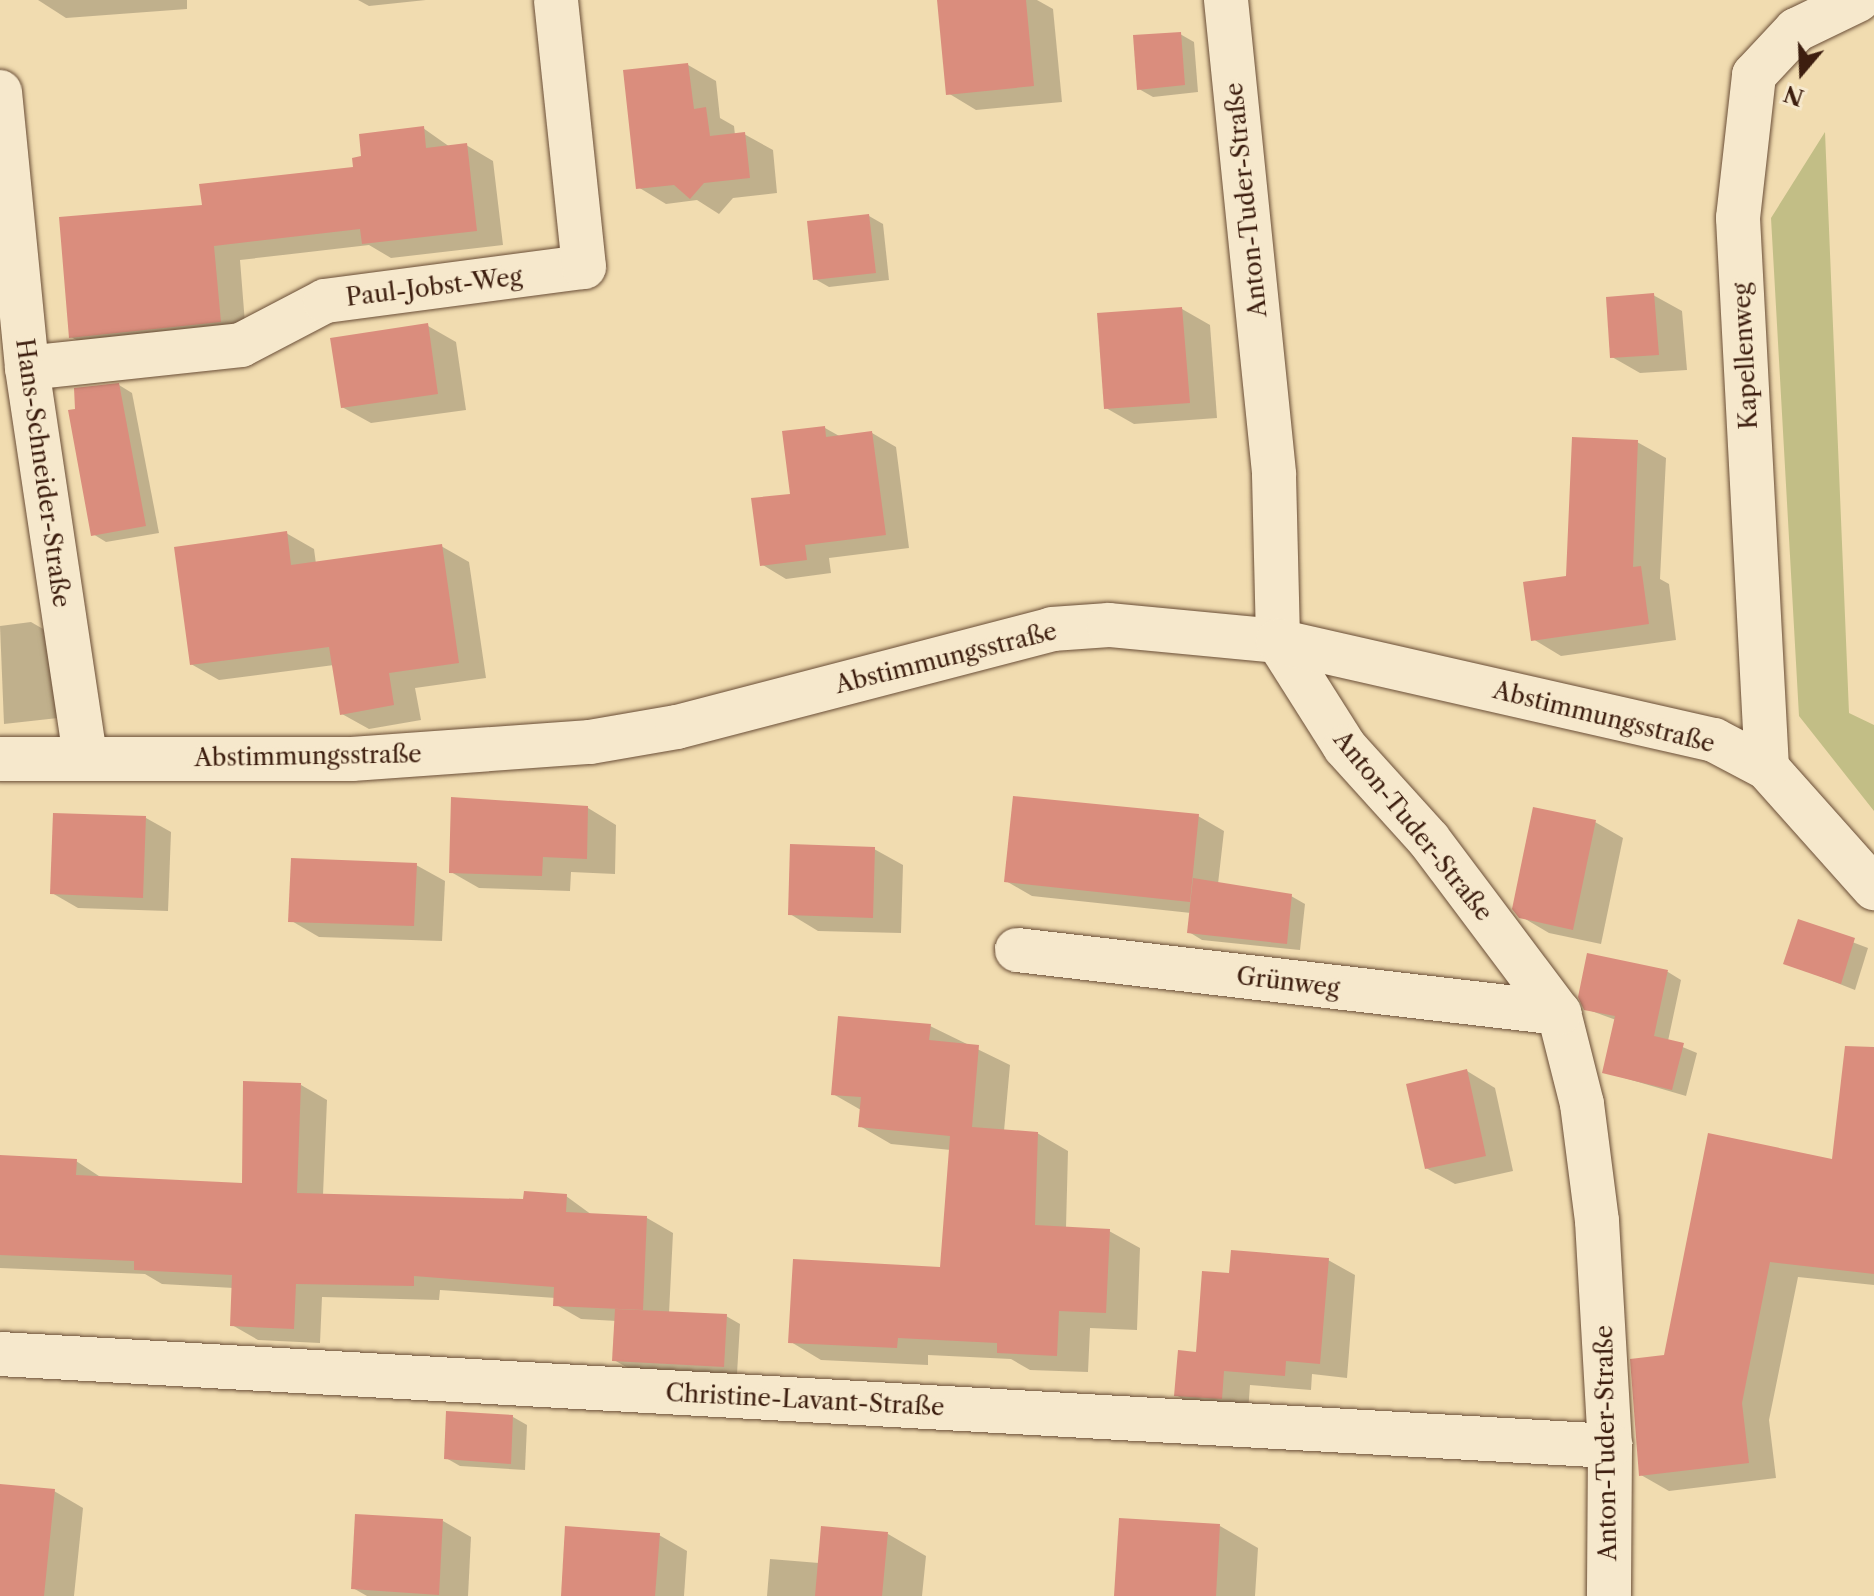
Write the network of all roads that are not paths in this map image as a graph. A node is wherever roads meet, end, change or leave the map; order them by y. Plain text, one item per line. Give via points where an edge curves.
1 (556, 0) edge
2 (1226, 0) edge
3 (1858, 0) edge
4 (0, 92) edge
5 (27, 368) junction
6 (1278, 641) junction
7 (85, 758) junction
8 (0, 759) edge
9 (1767, 768) junction
10 (1874, 888) edge
11 (1017, 950) dead end
12 (1559, 1013) junction
13 (0, 1354) edge
14 (1610, 1446) junction
15 (1609, 1596) edge

1 - 5 street, Paul-Jobst-Weg via 584,267 325,301 241,345
2 - 6 street, Anton-Tuder-Straße via 1274,475
3 - 9 street, Kapellenweg via 1796,30 1754,75 1750,107 1738,218
4 - 5 street, Hans-Schneider-Straße
5 - 7 street, Hans-Schneider-Straße
6 - 7 street, Abstimmungsstraße via 1109,625 1052,629 677,727 590,742 352,759
6 - 9 street, Abstimmungsstraße via 1714,740
6 - 12 street, Anton-Tuder-Straße via 1345,747 1429,840
7 - 8 street, Abstimmungsstraße
9 - 10 street, Abstimmungsstraße
11 - 12 street, Grünweg
12 - 14 street, Anton-Tuder-Straße via 1582,1104 1597,1221
13 - 14 street, Christine-Lavant-Straße
14 - 15 street, Anton-Tuder-Straße

